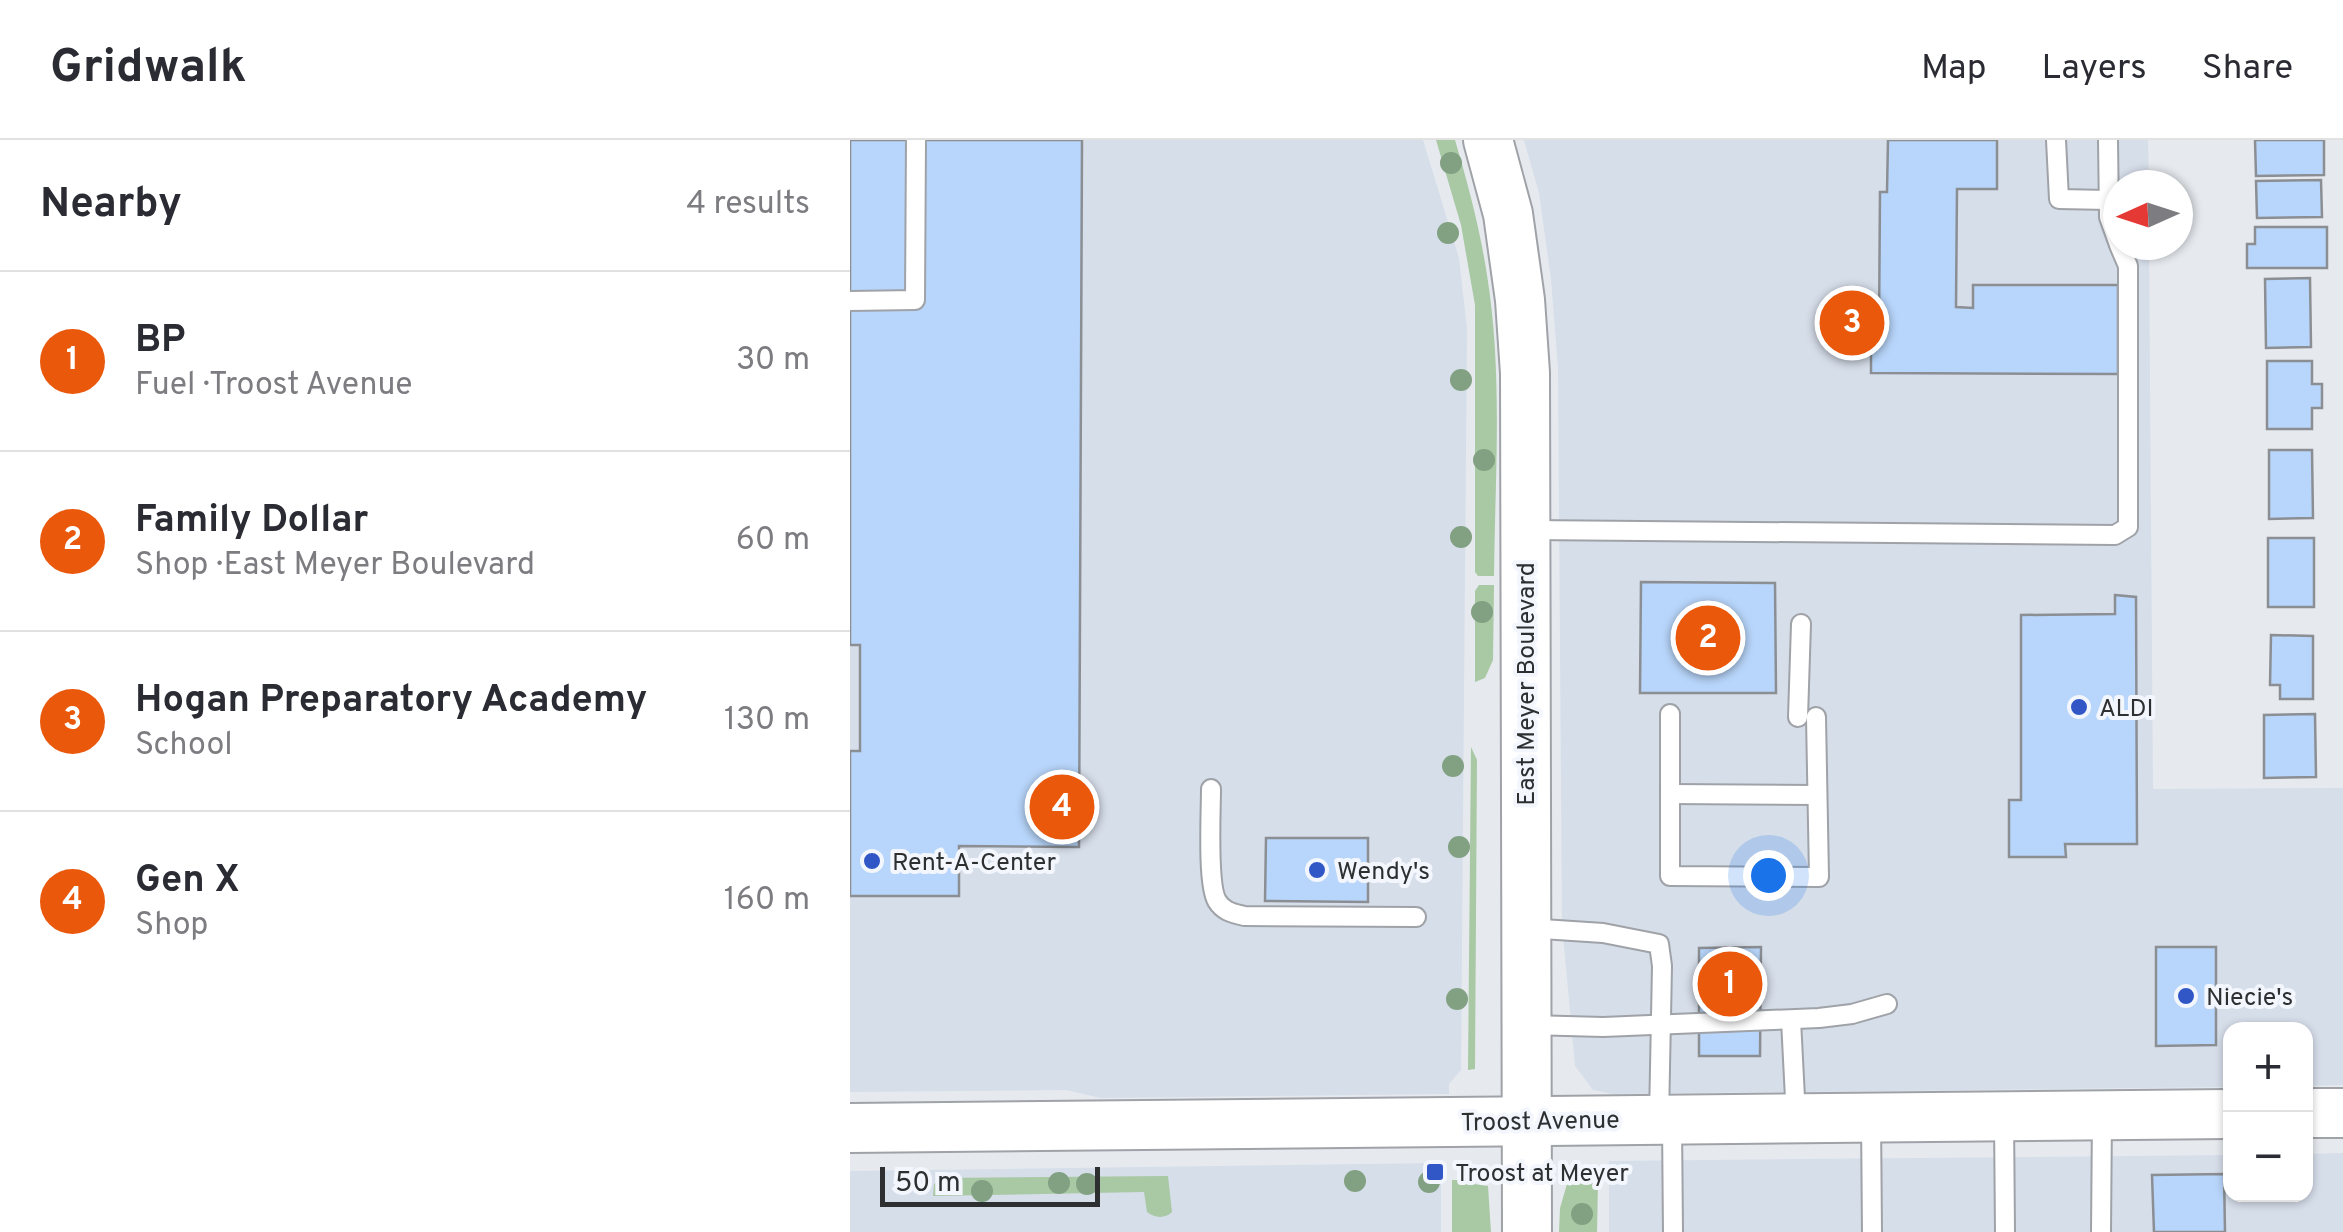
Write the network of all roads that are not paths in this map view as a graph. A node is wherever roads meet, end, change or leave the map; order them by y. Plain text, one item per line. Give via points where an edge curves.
1 (916, 140) edge
2 (1488, 140) edge
3 (2056, 140) edge
4 (2108, 140) edge
5 (2108, 170) edge
6 (2103, 200) edge
7 (2125, 260) edge
8 (850, 301) edge
9 (1524, 530) junction
10 (1800, 624) dead end
11 (1670, 714) dead end
12 (1211, 789) dead end
13 (1670, 794) junction
14 (1817, 795) junction
15 (1416, 917) dead end
16 (1526, 928) junction
17 (1887, 1004) dead end
18 (1791, 1020) junction
19 (1527, 1025) junction
20 (1660, 1025) junction
21 (2313, 1113) edge
22 (2343, 1113) edge
23 (2223, 1114) edge
24 (2102, 1115) junction
25 (1871, 1117) junction
26 (2004, 1117) junction
27 (1665, 1118) junction
28 (1796, 1118) junction
29 (1528, 1120) junction
30 (850, 1128) edge
31 (1527, 1232) edge
32 (1674, 1232) edge
33 (1872, 1232) edge
34 (2005, 1232) edge
35 (2102, 1232) edge

1 - 8 lane via 914,300
2 - 9 main road, East Meyer Boulevard via 1508,214 1520,300
3 - 6 lane via 2059,200
4 - 5 lane
7 - 9 lane via 2128,526 2116,534
9 - 16 main road, East Meyer Boulevard
10 - 14 lane
11 - 13 lane
12 - 15 lane via 1212,879 1215,899 1226,911
13 - 14 lane
13 - 14 lane via 1670,876 1800,877 1819,877
16 - 19 main road, East Meyer Boulevard
16 - 20 lane via 1659,944
17 - 18 lane
18 - 20 lane
18 - 28 lane
19 - 20 lane
19 - 29 main road, East Meyer Boulevard
20 - 27 lane
21 - 22 main road
23 - 24 main road, Troost Avenue
24 - 26 main road, Troost Avenue
24 - 35 lane
25 - 26 main road, Troost Avenue
25 - 28 main road, Troost Avenue
25 - 33 lane
26 - 34 lane
27 - 28 main road, Troost Avenue
27 - 29 main road, Troost Avenue
27 - 32 lane
29 - 30 main road, Troost Avenue
29 - 31 main road, East Meyer Boulevard

